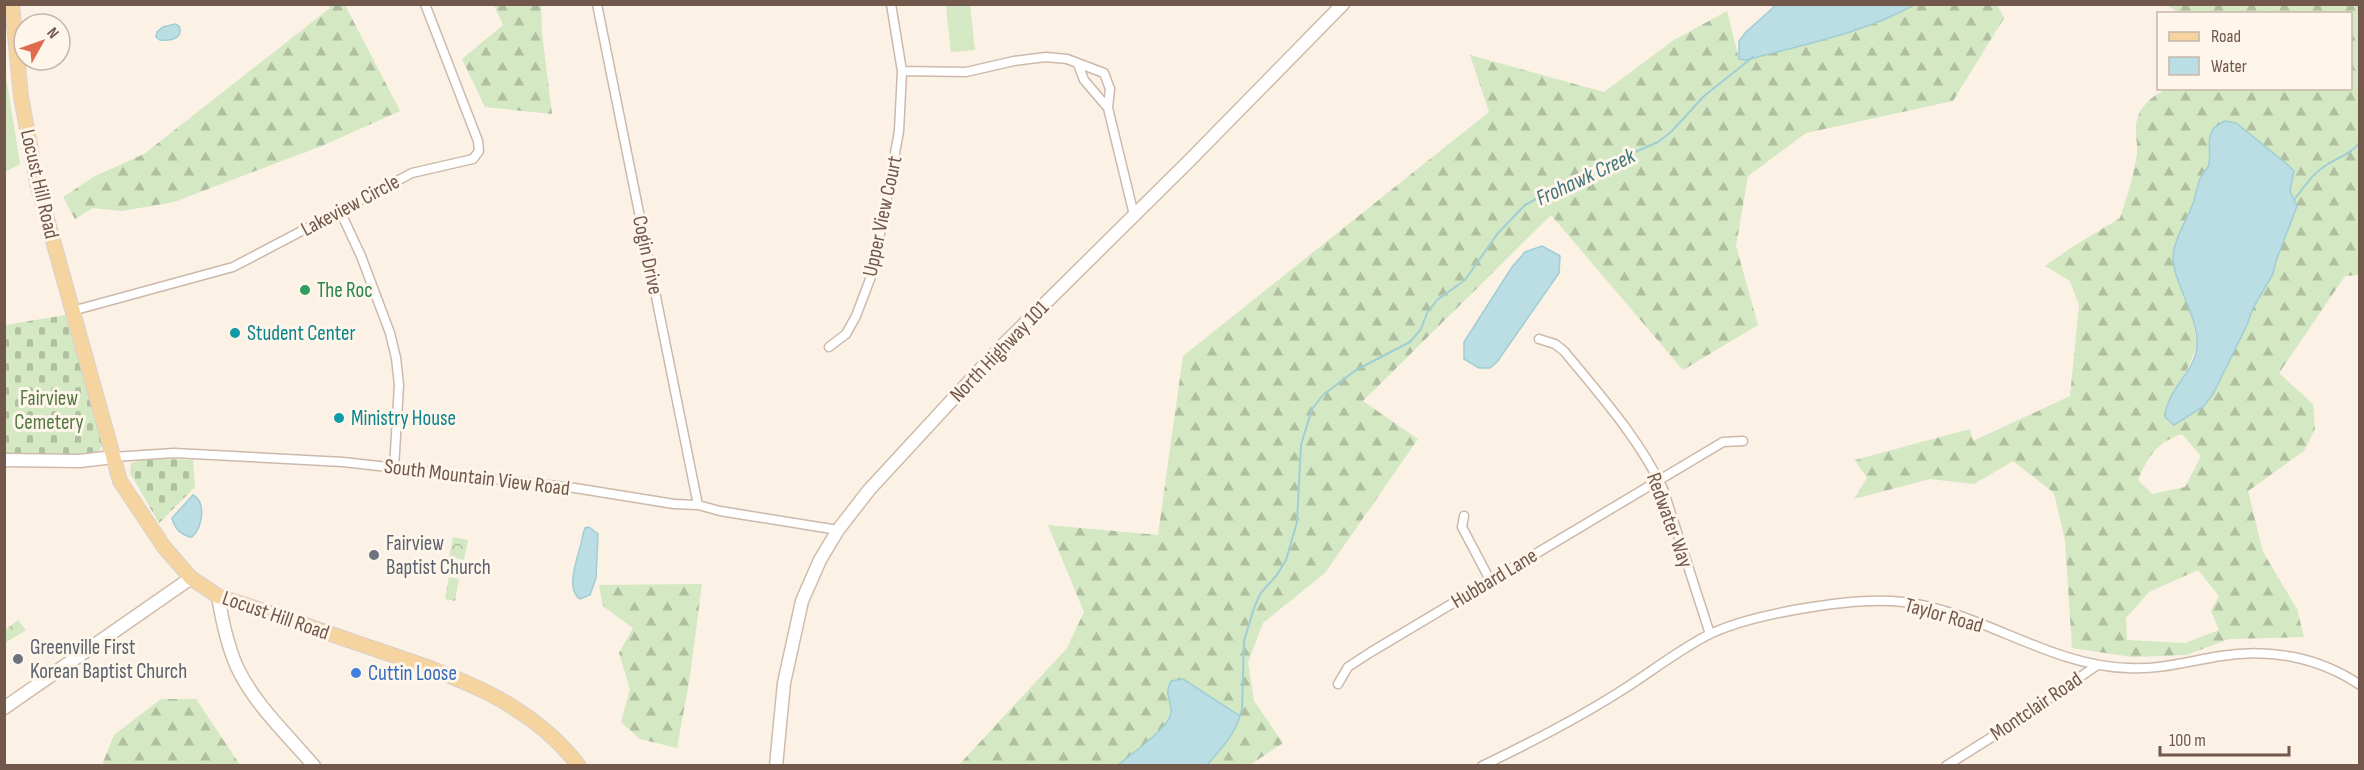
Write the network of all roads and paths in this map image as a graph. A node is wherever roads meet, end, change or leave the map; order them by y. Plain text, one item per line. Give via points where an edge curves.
1 (12, 4) edge
2 (425, 4) edge
3 (597, 4) edge
4 (891, 4) edge
5 (1343, 4) edge
6 (1078, 64) junction
7 (902, 71) junction
8 (1108, 108) junction
9 (340, 211) junction
10 (1134, 215) junction
11 (72, 311) junction
12 (1539, 339) dead end
13 (829, 347) dead end
14 (1743, 441) dead end
15 (112, 457) junction
16 (4, 460) edge
17 (393, 468) junction
18 (1659, 479) junction
19 (698, 505) junction
20 (1464, 516) dead end
21 (838, 530) junction
22 (191, 578) junction
23 (1490, 580) junction
24 (218, 596) junction
25 (1710, 634) junction
26 (2096, 666) junction
27 (1338, 684) dead end
28 (2360, 685) edge
29 (4, 708) edge
30 (314, 765) edge
31 (579, 765) edge
32 (776, 765) edge
33 (1485, 765) edge
34 (1946, 765) edge

1 - 11 main road, Locust Hill Road via 27,135
2 - 9 street, Lakeview Circle via 478,141 478,152 466,162 412,173
3 - 19 street, Cogin Drive
4 - 7 street, Upper View Court
5 - 10 main road, North Highway 101
6 - 7 street via 1046,57 966,72
6 - 8 street via 1084,80
6 - 8 street via 1104,73 1110,89
7 - 13 street, Upper View Court via 899,131 872,274 846,334
8 - 10 street
9 - 11 street, Lakeview Circle via 234,267
9 - 17 street via 361,255 396,358 399,385
10 - 21 main road, North Highway 101 via 1000,348 869,490
11 - 15 main road, Locust Hill Road
12 - 18 street, Redwater Way via 1564,351 1630,432
14 - 18 street, Hubbard Lane via 1723,442
15 - 16 main road via 88,461
15 - 17 street, South Mountain View Road via 233,455
15 - 22 main road, Locust Hill Road via 120,481 138,511
17 - 19 street, South Mountain View Road
18 - 23 street, Hubbard Lane
18 - 25 street, Redwater Way
19 - 21 street, South Mountain View Road
20 - 23 street via 1462,527
21 - 32 main road, North Highway 101 via 802,602 784,683
22 - 24 main road, Locust Hill Road
22 - 29 main road
23 - 27 street, Hubbard Lane via 1348,667
24 - 30 main road via 243,679
24 - 31 main road, Locust Hill Road via 487,691 539,725
25 - 26 street, Taylor Road via 1747,621 1879,600 1958,615
25 - 33 street, Taylor Road via 1587,712
26 - 28 street, Taylor Road via 2154,668 2221,655 2273,653 2318,663
26 - 34 street, Montclair Road

